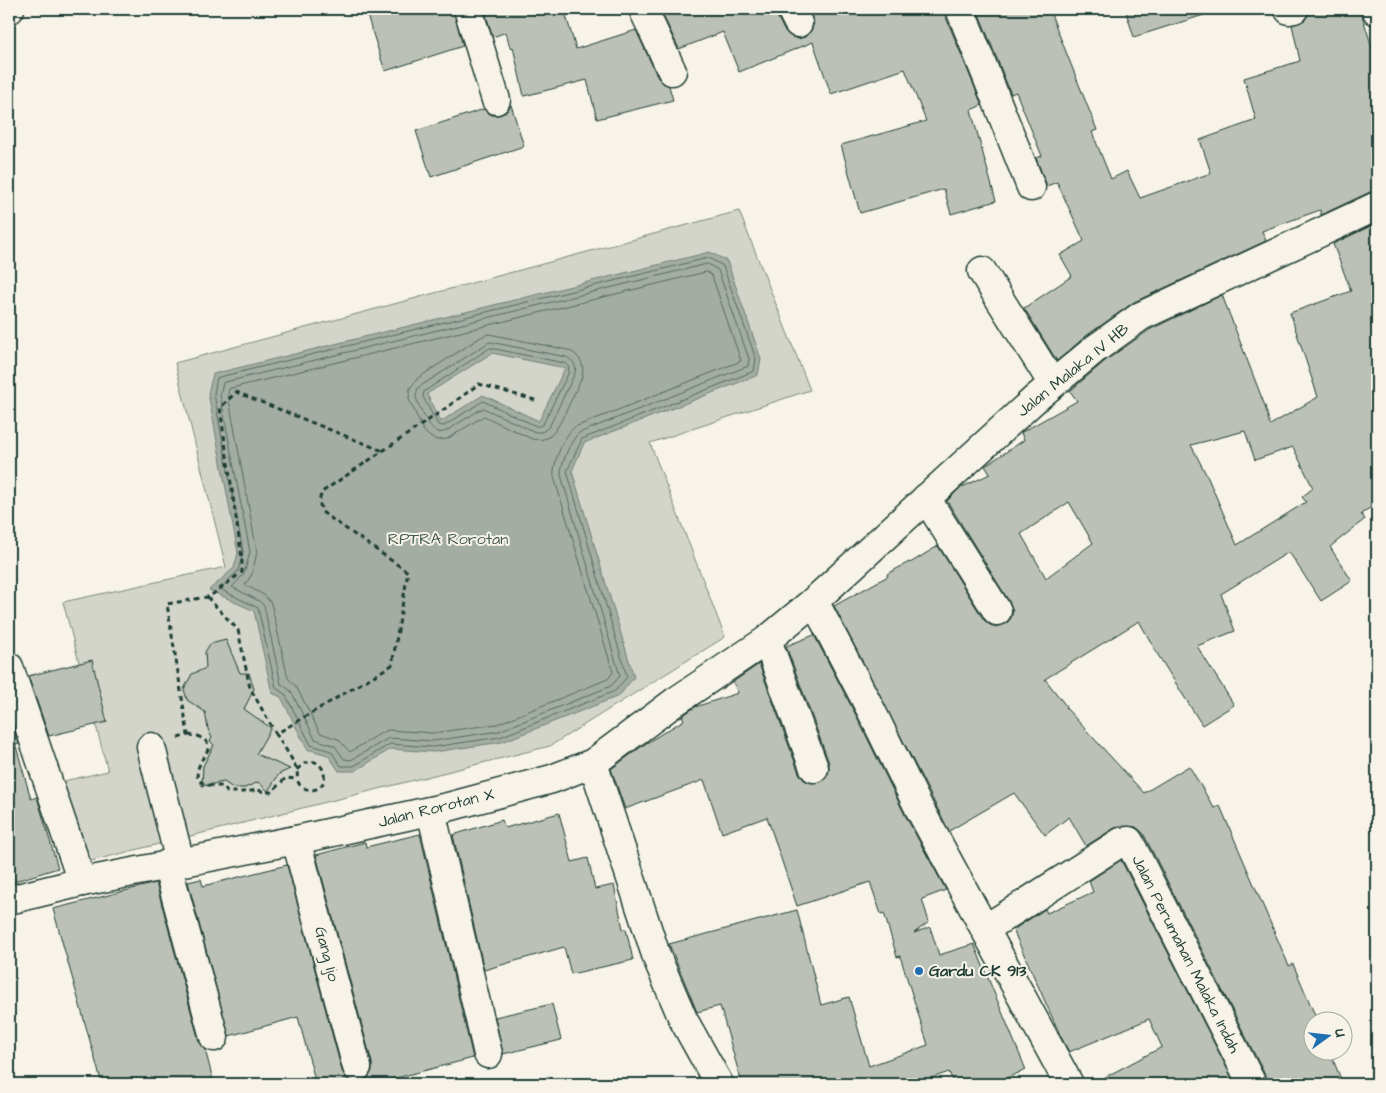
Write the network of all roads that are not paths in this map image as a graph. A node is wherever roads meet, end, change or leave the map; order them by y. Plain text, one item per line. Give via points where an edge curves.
1 (468, 9) edge
2 (643, 9) edge
3 (960, 9) edge
4 (672, 71) dead end
5 (496, 100) dead end
6 (1031, 188) dead end
7 (1377, 206) edge
8 (982, 271) dead end
9 (1053, 384) junction
10 (926, 498) junction
11 (814, 601) junction
12 (997, 611) dead end
13 (767, 640) junction
14 (9, 667) edge
15 (152, 747) road end
16 (814, 768) dead end
17 (580, 769) junction
18 (431, 811) junction
19 (296, 840) junction
20 (174, 863) junction
21 (82, 882) junction
22 (9, 900) edge
23 (979, 919) junction
24 (214, 1037) dead end
25 (488, 1054) dead end
26 (357, 1067) dead end
27 (719, 1084) edge
28 (1068, 1084) edge
29 (1252, 1084) edge

1 - 5 street
2 - 4 street
3 - 6 street
7 - 9 street, Jalan Malaka IV HB via 1142,316
8 - 9 street
9 - 10 street, Jalan Malaka IV HB
10 - 11 street, Jalan Malaka IV HB
10 - 12 street
11 - 13 street, Jalan Rorotan X
11 - 23 street
13 - 16 street
13 - 17 street, Jalan Rorotan X
14 - 21 street
15 - 20 street
17 - 18 street, Jalan Rorotan X
17 - 27 street via 683,1019
18 - 19 street, Jalan Rorotan X
18 - 25 street
19 - 20 street, Jalan Rorotan X
19 - 26 street, Gang Ijo
20 - 21 street, Jalan Rorotan X
20 - 24 street
21 - 22 street, Jalan Rorotan X
23 - 28 street
23 - 29 street, Jalan Perumahan Malaka Indah via 1077,870 1128,840

